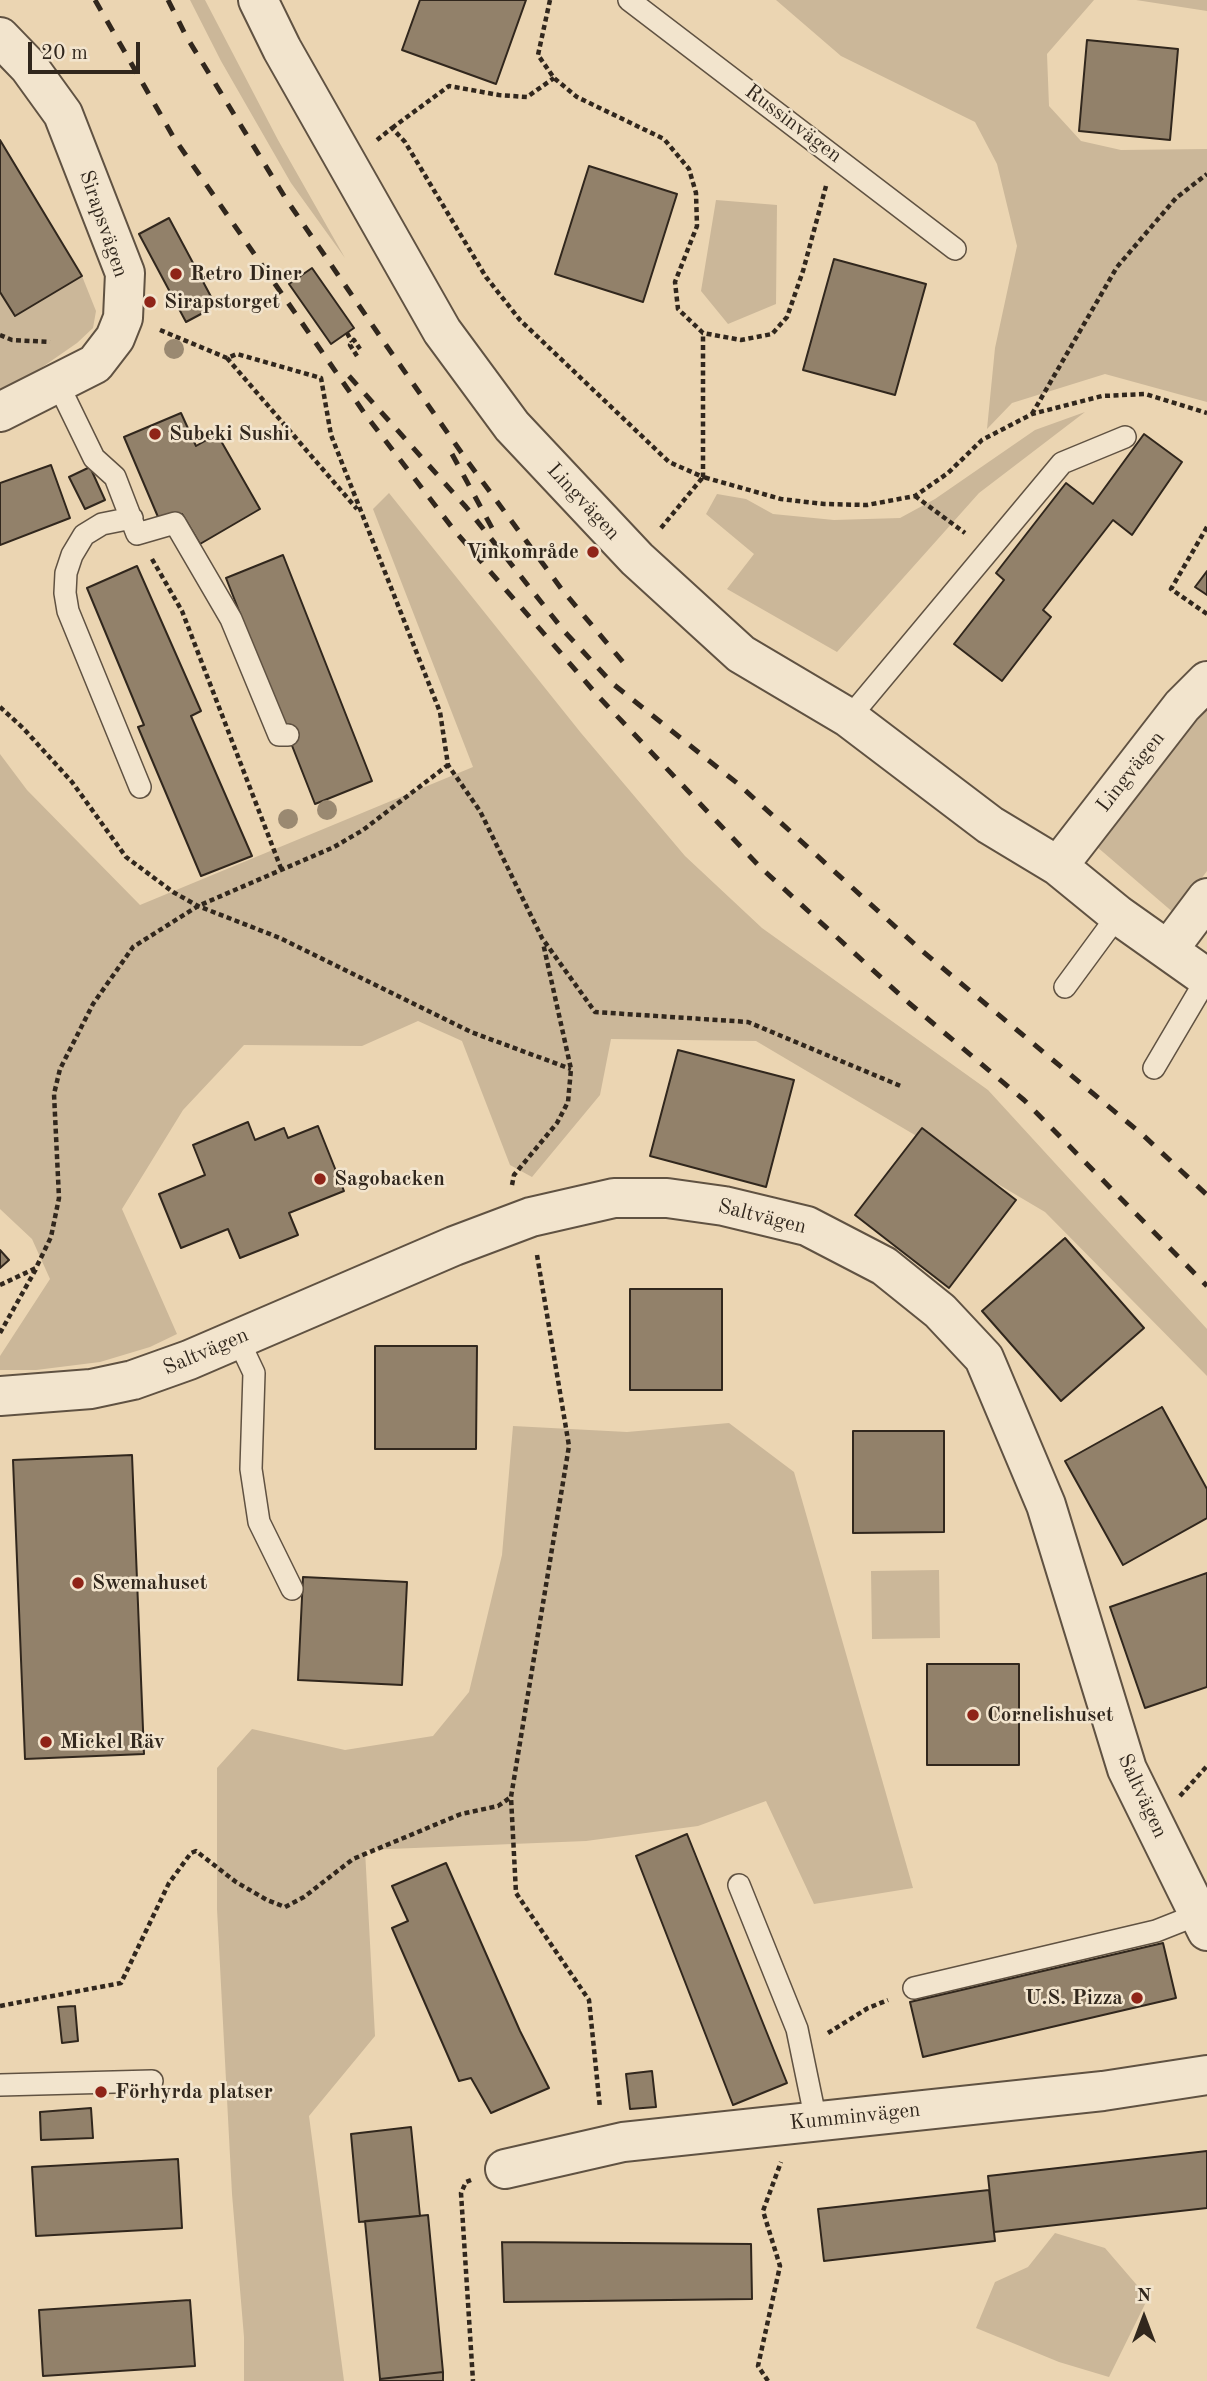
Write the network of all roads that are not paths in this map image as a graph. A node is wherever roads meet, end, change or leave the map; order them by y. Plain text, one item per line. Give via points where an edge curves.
1 (258, 0) edge
2 (629, 0) edge
3 (0, 37) edge
4 (955, 249) dead end
5 (58, 384) junction
6 (0, 412) edge
7 (1125, 437) dead end
8 (134, 526) junction
9 (1207, 681) edge
10 (849, 718) junction
11 (288, 735) dead end
12 (140, 787) dead end
13 (1058, 866) junction
14 (1207, 898) edge
15 (1118, 915) junction
16 (1168, 950) junction
17 (1207, 978) edge
18 (1065, 987) dead end
19 (1154, 1068) dead end
20 (238, 1339) junction
21 (0, 1396) edge
22 (292, 1589) dead end
23 (739, 1885) dead end
24 (1203, 1922) edge
25 (914, 1988) road end
26 (1207, 2075) edge
27 (152, 2081) dead end
28 (0, 2085) edge
29 (816, 2121) junction
30 (506, 2169) road end

1 - 10 street, Lingvägen via 442,331 512,426 636,559 741,654
2 - 4 lane, Russinvägen
3 - 5 street, Sirapsvägen via 63,114 125,273 123,318 115,338 95,364
5 - 6 street, Sirapsvägen
5 - 8 lane via 94,458 115,477
7 - 10 lane via 1062,463
8 - 11 lane via 175,523 231,619 279,735
8 - 12 lane via 102,524 84,535 66,573 65,593 68,611
9 - 13 street, Lingvägen via 1182,706
10 - 13 street, Lingvägen via 990,825
13 - 15 street, Lingvägen
14 - 16 street
15 - 16 street, Lingvägen
15 - 18 lane
16 - 17 street, Lingvägen
17 - 19 lane
20 - 21 street, Saltvägen via 133,1380 91,1389
20 - 22 lane via 254,1373 251,1469 259,1522
20 - 24 street, Saltvägen via 380,1276 531,1217 614,1198 667,1198 724,1206 807,1226 884,1266 940,1311 984,1359 1046,1505 1127,1769
23 - 29 lane via 797,2029
24 - 25 lane
26 - 29 street, Kumminvägen via 1103,2091
27 - 28 lane
29 - 30 street, Kumminvägen via 623,2142

